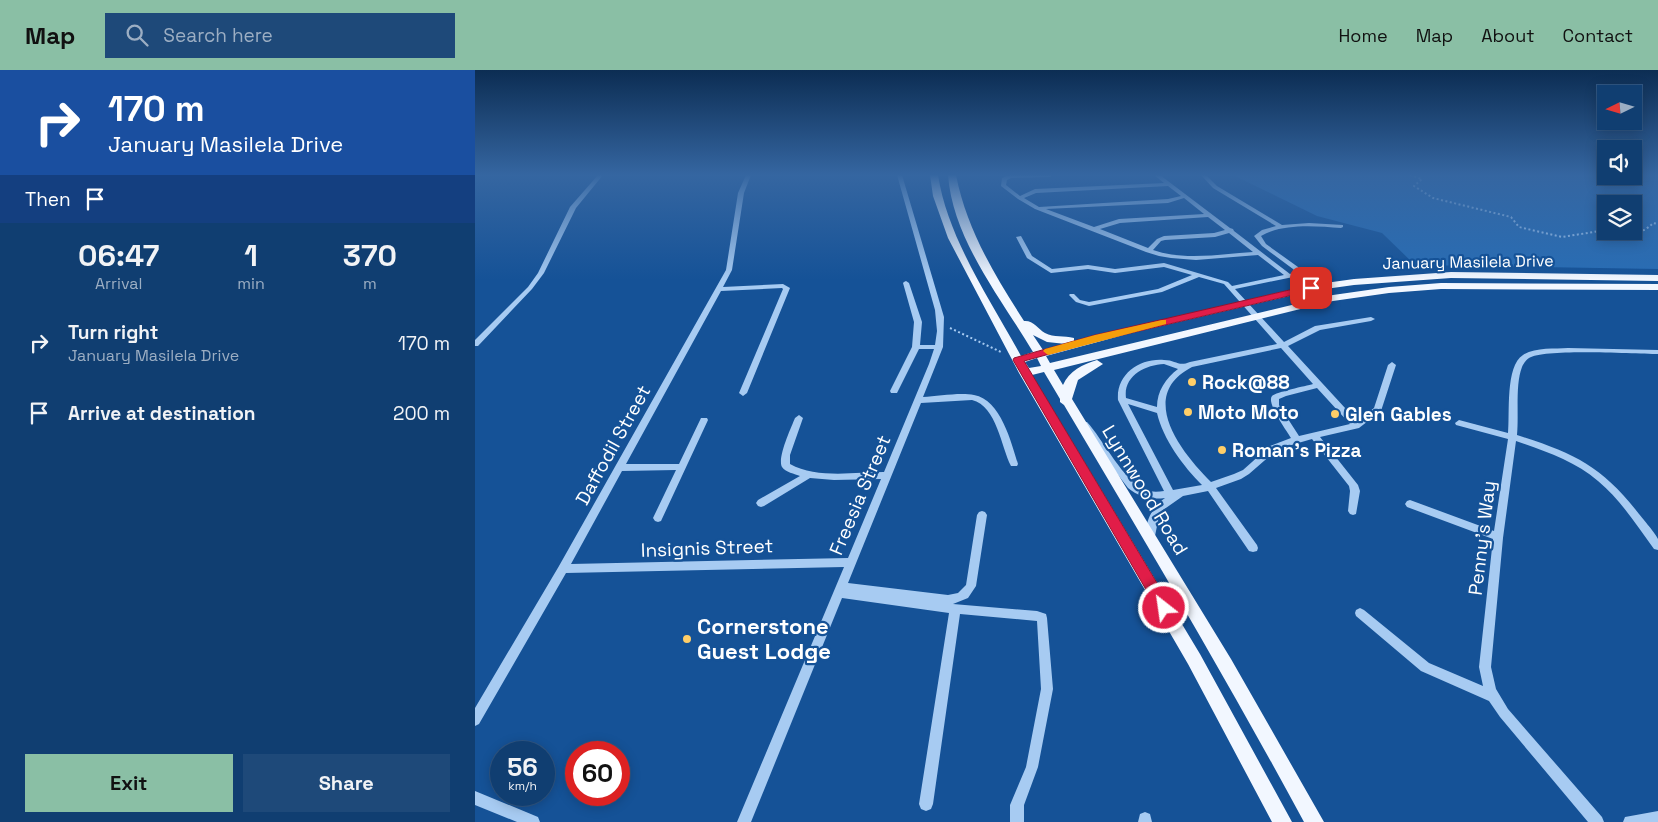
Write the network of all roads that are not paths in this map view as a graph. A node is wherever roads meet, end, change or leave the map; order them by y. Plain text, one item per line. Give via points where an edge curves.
1 (572, 210) edge
2 (738, 210) edge
3 (910, 210) edge
4 (942, 210) edge
5 (961, 210) edge
6 (1042, 210) edge
7 (1204, 210) edge
8 (1252, 210) edge
9 (1210, 215) junction
10 (1341, 226) dead end
11 (1281, 228) junction
12 (1092, 230) junction
13 (1231, 230) junction
14 (1019, 237) dead end
15 (1148, 251) junction
16 (1260, 253) junction
17 (1160, 265) joint
18 (1199, 275) junction
19 (1289, 276) junction
20 (1658, 278) edge
21 (906, 283) dead end
22 (1658, 287) edge
23 (1232, 288) junction
24 (718, 290) junction
25 (1072, 295) dead end
26 (1007, 300) junction
27 (1244, 304) junction
28 (1255, 316) junction
29 (1371, 319) dead end
30 (1095, 338) junction
31 (475, 344) edge
32 (1146, 345) junction
33 (1284, 345) junction
34 (917, 347) junction
35 (939, 347) junction
36 (1658, 352) edge
37 (1039, 354) junction
38 (1392, 365) dead end
39 (1022, 366) junction
40 (1183, 368) junction
41 (1047, 369) junction
42 (1320, 386) junction
43 (894, 391) dead end
44 (743, 393) dead end
45 (918, 400) junction
46 (1122, 400) junction
47 (1066, 402) junction
48 (1161, 411) junction
49 (1075, 415) junction
50 (799, 418) dead end
51 (705, 420) dead end
52 (1459, 423) dead end
53 (1356, 426) junction
54 (1315, 436) junction
55 (1513, 437) junction
56 (1297, 440) junction
57 (1014, 464) dead end
58 (682, 467) junction
59 (619, 468) junction
60 (887, 475) junction
61 (807, 476) junction
62 (1209, 486) junction
63 (1183, 493) junction
64 (1170, 494) junction
65 (761, 503) dead end
66 (1410, 504) dead end
67 (1353, 511) dead end
68 (982, 515) dead end
69 (658, 518) dead end
70 (1498, 538) junction
71 (1151, 540) junction
72 (1658, 546) edge
73 (1253, 548) dead end
74 (851, 562) junction
75 (563, 569) junction
76 (839, 590) junction
77 (955, 609) junction
78 (1360, 613) dead end
79 (1492, 696) junction
80 (475, 720) edge
81 (475, 798) edge
82 (926, 804) dead end
83 (1658, 818) edge
84 (533, 822) edge
85 (744, 822) edge
86 (1017, 822) edge
87 (1282, 822) edge
88 (1314, 822) edge
89 (1597, 822) edge
90 (1631, 822) edge

1 - 31 street via 541,273
2 - 24 street, Daffodil Street via 729,270
3 - 35 street, Freesia Street via 941,324
4 - 39 main road via 952,238
5 - 26 main road, Lynnwood Road via 974,243
6 - 12 street
7 - 9 street
8 - 11 street
9 - 12 street via 1119,221
9 - 13 street
10 - 11 street
11 - 19 street via 1262,231 1257,236 1264,246 1296,268 1296,275
12 - 15 street
13 - 15 street via 1215,235 1164,238
13 - 16 street
14 - 17 street via 1029,257 1051,271 1088,267 1115,271
15 - 16 street via 1172,257
16 - 19 street
17 - 18 street
18 - 23 street via 1224,282
18 - 25 street via 1159,291 1089,304
19 - 23 street
20 - 27 main road, January Masilela Drive via 1413,277 1311,288
21 - 34 street via 918,322
22 - 28 main road, January Masilela Drive via 1425,286 1333,298
23 - 27 street
24 - 44 street via 787,288
24 - 59 street, Daffodil Street
26 - 30 main road via 1029,326 1045,338 1060,341
26 - 37 main road, Lynnwood Road
27 - 28 street
27 - 30 main road, January Masilela Drive
28 - 32 main road, January Masilela Drive
28 - 33 street
29 - 33 street via 1318,328
30 - 37 main road, January Masilela Drive
32 - 41 main road, January Masilela Drive
32 - 47 main road via 1071,377
33 - 40 street
33 - 42 street
34 - 35 street
34 - 43 street
35 - 45 street, Freesia Street
36 - 55 street, Penny's Way via 1543,351 1524,357 1516,374
37 - 39 main road, January Masilela Drive
37 - 41 main road, Lynnwood Road
38 - 53 street via 1378,409
39 - 41 main road, January Masilela Drive
39 - 87 main road via 1195,659
40 - 46 street via 1165,362 1145,365 1126,378
40 - 48 street via 1169,381
41 - 47 main road, Lynnwood Road
42 - 53 street
42 - 56 street via 1284,394 1274,401
45 - 57 street via 981,398 991,408
45 - 60 street, Freesia Street
46 - 48 street
46 - 64 street
47 - 49 main road, Lynnwood Road
48 - 62 street via 1183,455
49 - 64 street via 1138,491 1154,496
49 - 71 main road, Lynnwood Road
50 - 61 street via 786,455 786,466
51 - 58 street
52 - 55 street
53 - 54 street
54 - 56 street
54 - 67 street via 1353,485
55 - 70 street, Penny's Way
55 - 72 street via 1565,456 1595,474
56 - 62 street via 1267,452 1244,474
58 - 59 street
58 - 69 street
59 - 75 street, Daffodil Street
60 - 61 street
60 - 74 street, Freesia Street
61 - 65 street
62 - 63 street
62 - 73 street
63 - 64 street
63 - 71 street via 1155,511 1151,519
66 - 70 street
68 - 76 street via 971,586 960,598 948,600
70 - 79 street, Penny's Way via 1485,667
71 - 88 main road, Lynnwood Road
74 - 75 street, Insignis Street
74 - 76 street, Freesia Street
75 - 80 street, Daffodil Street
76 - 77 street
76 - 85 street, Freesia Street
77 - 82 street
77 - 86 street via 1037,616 1043,620 1047,688 1032,767 1017,806
78 - 79 street via 1425,667
79 - 89 street, Penny's Way
81 - 84 street
83 - 90 street

